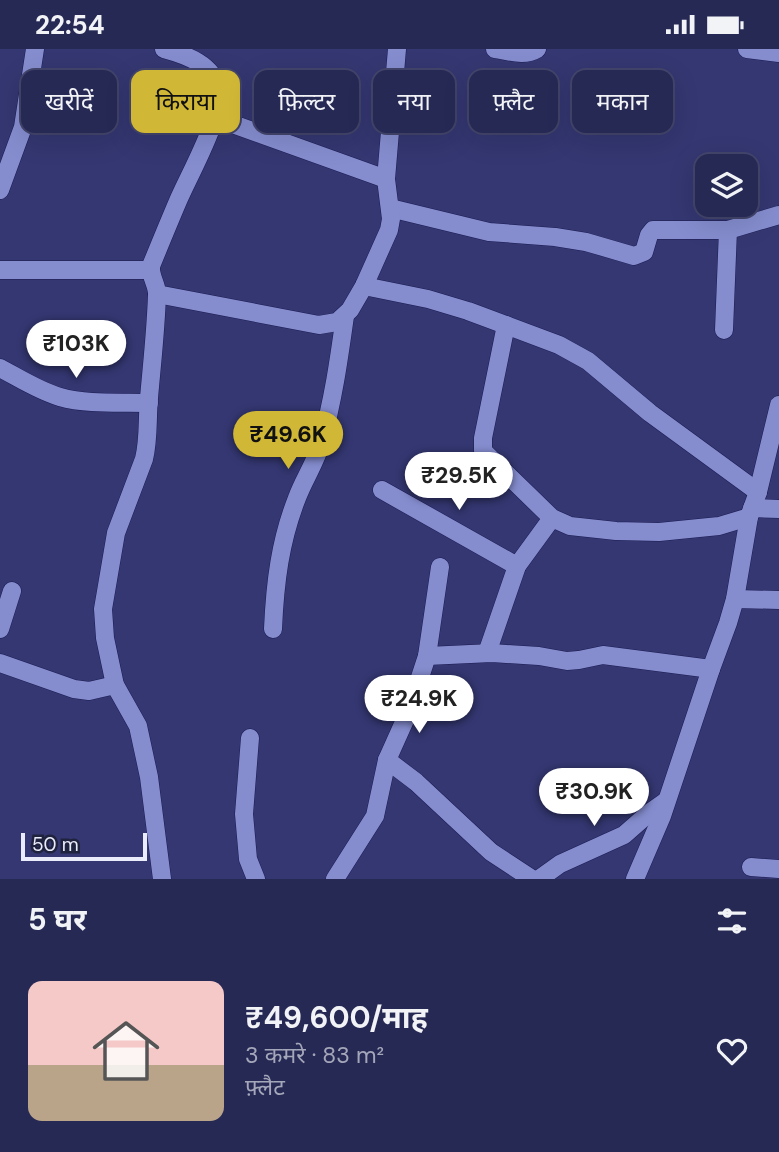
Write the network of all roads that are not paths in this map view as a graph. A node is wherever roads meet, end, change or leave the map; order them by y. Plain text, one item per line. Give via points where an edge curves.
1 (35, 49) edge
2 (164, 49) edge
3 (397, 49) edge
4 (495, 49) edge
5 (537, 49) edge
6 (747, 49) edge
7 (779, 53) edge
8 (203, 57) edge
9 (240, 127) edge
10 (208, 133) edge
11 (386, 179) junction
12 (0, 190) edge
13 (390, 208) junction
14 (779, 215) edge
15 (728, 230) junction
16 (0, 270) edge
17 (151, 270) junction
18 (364, 286) junction
19 (157, 294) junction
20 (345, 316) junction
21 (506, 325) junction
22 (724, 330) dead end
23 (0, 368) edge
24 (149, 403) junction
25 (779, 405) edge
26 (382, 490) dead end
27 (753, 506) junction
28 (779, 509) edge
29 (552, 518) junction
30 (517, 566) junction
31 (440, 567) dead end
32 (12, 591) dead end
33 (735, 599) junction
34 (779, 600) edge
35 (0, 629) edge
36 (274, 629) dead end
37 (487, 653) junction
38 (427, 656) junction
39 (0, 663) edge
40 (710, 669) junction
41 (115, 685) junction
42 (250, 738) dead end
43 (387, 759) junction
44 (666, 801) junction
45 (751, 867) dead end
46 (779, 869) edge
47 (162, 879) edge
48 (256, 879) edge
49 (335, 879) edge
50 (532, 879) edge
51 (539, 879) edge
52 (635, 879) edge

1 - 12 street via 23,127
2 - 8 street
3 - 11 street
4 - 5 street via 523,53
6 - 7 street
9 - 11 street
10 - 17 street
11 - 13 street
13 - 15 street via 489,232 555,237 634,255 644,252 653,230
13 - 18 street via 389,230
14 - 15 street
15 - 22 street
16 - 17 street
17 - 19 street
18 - 20 street
18 - 21 street via 428,299
19 - 20 street via 320,325
19 - 24 street
20 - 36 street via 321,445 281,549
21 - 27 street via 588,361
21 - 29 street via 482,447
23 - 24 street via 68,398
24 - 41 street via 144,459 116,533 105,590 103,618
25 - 27 street
26 - 30 street
27 - 28 street
27 - 29 street via 719,526 659,532 570,526
27 - 33 street
29 - 30 street
30 - 37 street
31 - 38 street
32 - 35 street
33 - 34 street
33 - 40 street
37 - 38 street
37 - 40 street via 567,661 603,655
38 - 43 street
39 - 41 street via 81,690
40 - 44 street
41 - 47 street via 138,726
42 - 48 street via 244,814 248,859
43 - 49 street via 374,816
43 - 50 street via 491,852
44 - 51 street via 624,835 560,864
44 - 52 street
45 - 46 street

